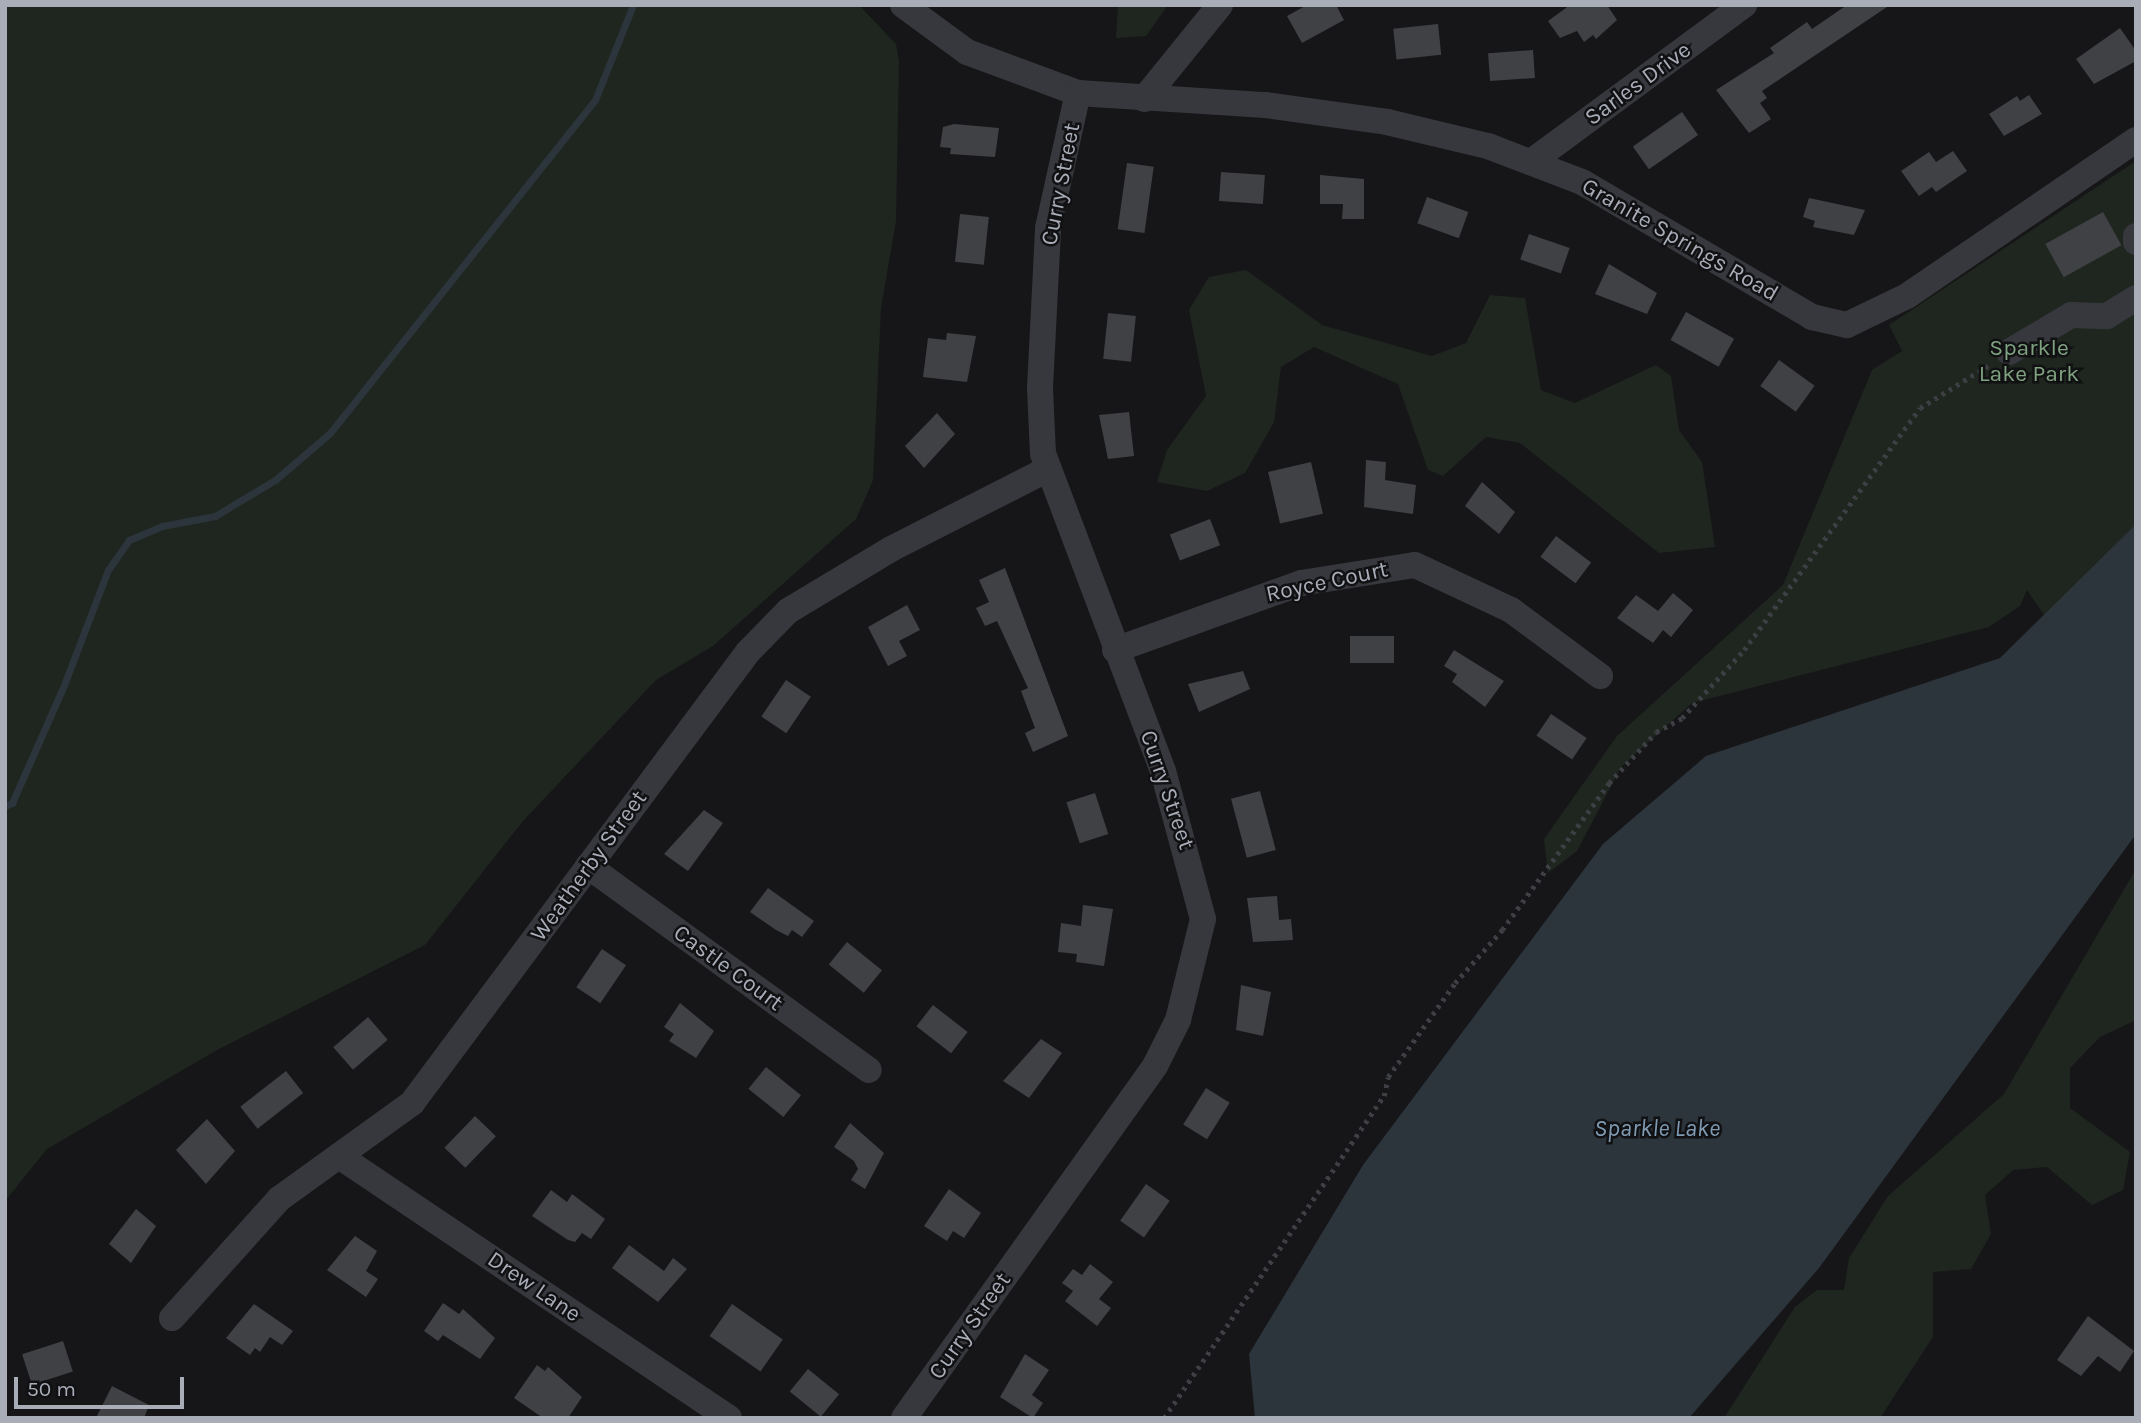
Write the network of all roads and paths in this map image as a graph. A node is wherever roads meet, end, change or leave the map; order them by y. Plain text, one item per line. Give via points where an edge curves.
1 (903, 5) edge
2 (1220, 5) edge
3 (1744, 5) edge
4 (1079, 93) junction
5 (1144, 99) junction
6 (2136, 140) edge
7 (1531, 162) junction
8 (2136, 236) edge
9 (2136, 242) edge
10 (2136, 298) edge
11 (2009, 352) joint
12 (1048, 469) junction
13 (1115, 650) junction
14 (1600, 676) dead end
15 (588, 866) junction
16 (869, 1070) dead end
17 (340, 1156) junction
18 (172, 1318) dead end
19 (729, 1418) edge
20 (904, 1418) edge
21 (1164, 1418) edge

1 - 4 street, Granite Springs Road via 967,52
2 - 5 street
3 - 7 street, Sarles Drive
4 - 5 street, Granite Springs Road
4 - 12 street, Curry Street via 1048,228 1040,388
5 - 7 street, Granite Springs Road via 1266,105 1387,122 1488,146
6 - 7 street, Granite Springs Road via 1907,296 1847,325 1812,317 1679,234 1583,182
8 - 9 street
10 - 11 street via 2108,316 2071,315
11 - 21 path via 1920,408 1745,650 1682,718 1656,732 1609,783 1388,1077 1384,1096
12 - 13 street, Curry Street
12 - 15 street, Weatherby Street via 891,550 788,611 748,652
13 - 14 street, Royce Court via 1301,583 1416,565 1511,610
13 - 20 street, Curry Street via 1163,771 1194,871 1203,919 1195,963 1178,1020 1155,1066
15 - 16 street, Castle Court
15 - 17 street, Weatherby Street via 412,1103
17 - 18 street, Weatherby Street via 270,1208
17 - 19 street, Drew Lane

